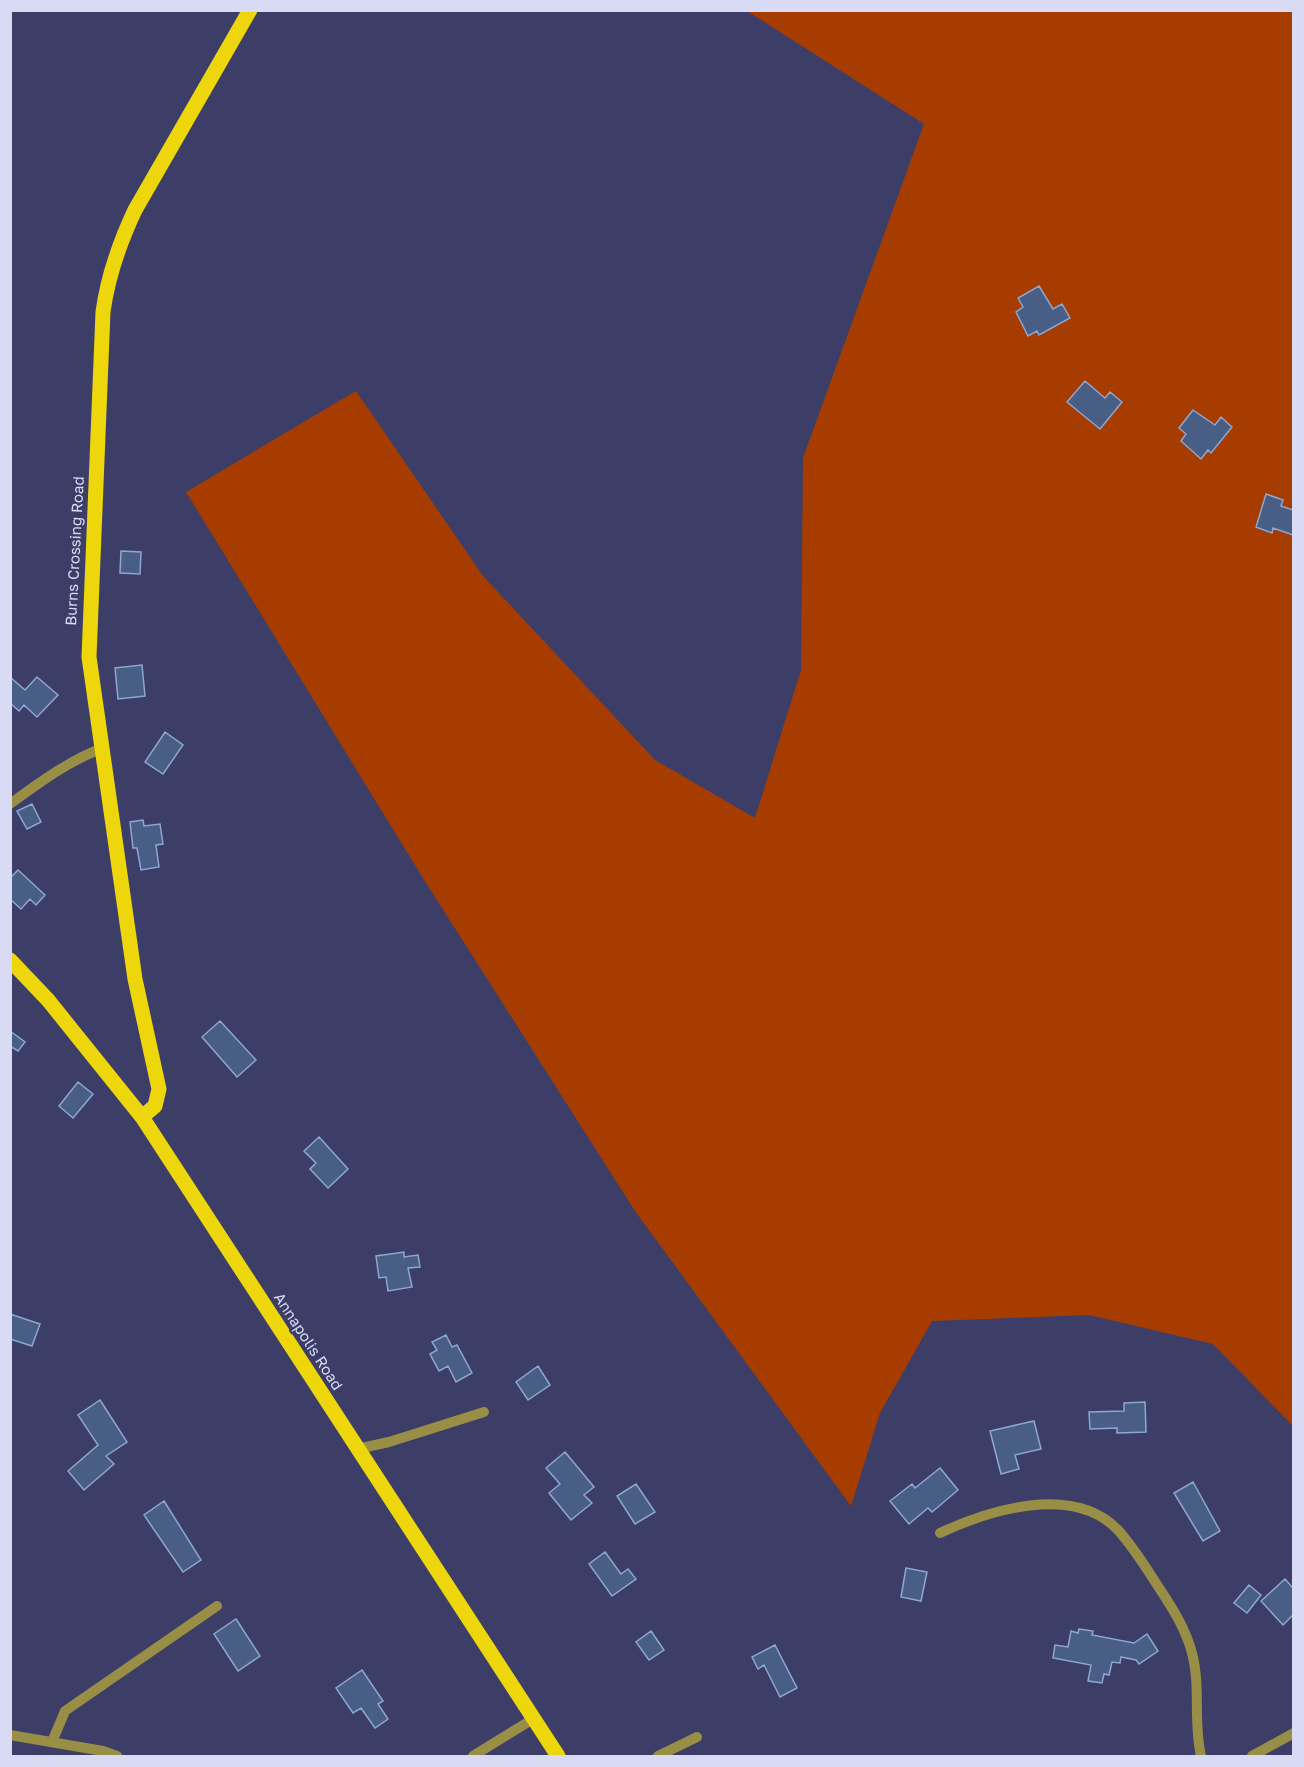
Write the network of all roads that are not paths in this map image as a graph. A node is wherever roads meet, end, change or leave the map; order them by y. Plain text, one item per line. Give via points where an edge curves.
1 (250, 10) edge
2 (100, 748) junction
3 (10, 804) edge
4 (10, 960) edge
5 (142, 1117) junction
6 (484, 1412) dead end
7 (357, 1449) junction
8 (940, 1533) dead end
9 (217, 1606) dead end
10 (533, 1719) junction
11 (1293, 1733) edge
12 (10, 1735) edge
13 (697, 1737) dead end
14 (52, 1742) junction
15 (117, 1756) edge
16 (473, 1756) edge
17 (558, 1756) edge
18 (658, 1756) edge
19 (1201, 1756) edge
20 (1252, 1756) edge

1 - 2 main road, Burns Crossing Road via 135,210 108,277 88,616
2 - 3 street via 42,780
2 - 5 main road, Burns Crossing Road via 135,979 159,1089 155,1106
4 - 5 main road, Annapolis Road via 48,1000
5 - 7 main road, Annapolis Road
6 - 7 street
7 - 10 main road, Annapolis Road
8 - 19 street via 987,1514 1030,1505 1088,1512 1116,1528 1146,1567 1186,1635 1192,1654
9 - 14 street via 65,1711
10 - 16 street
10 - 17 main road, Annapolis Road
11 - 20 street
12 - 14 street
13 - 18 street
14 - 15 street

